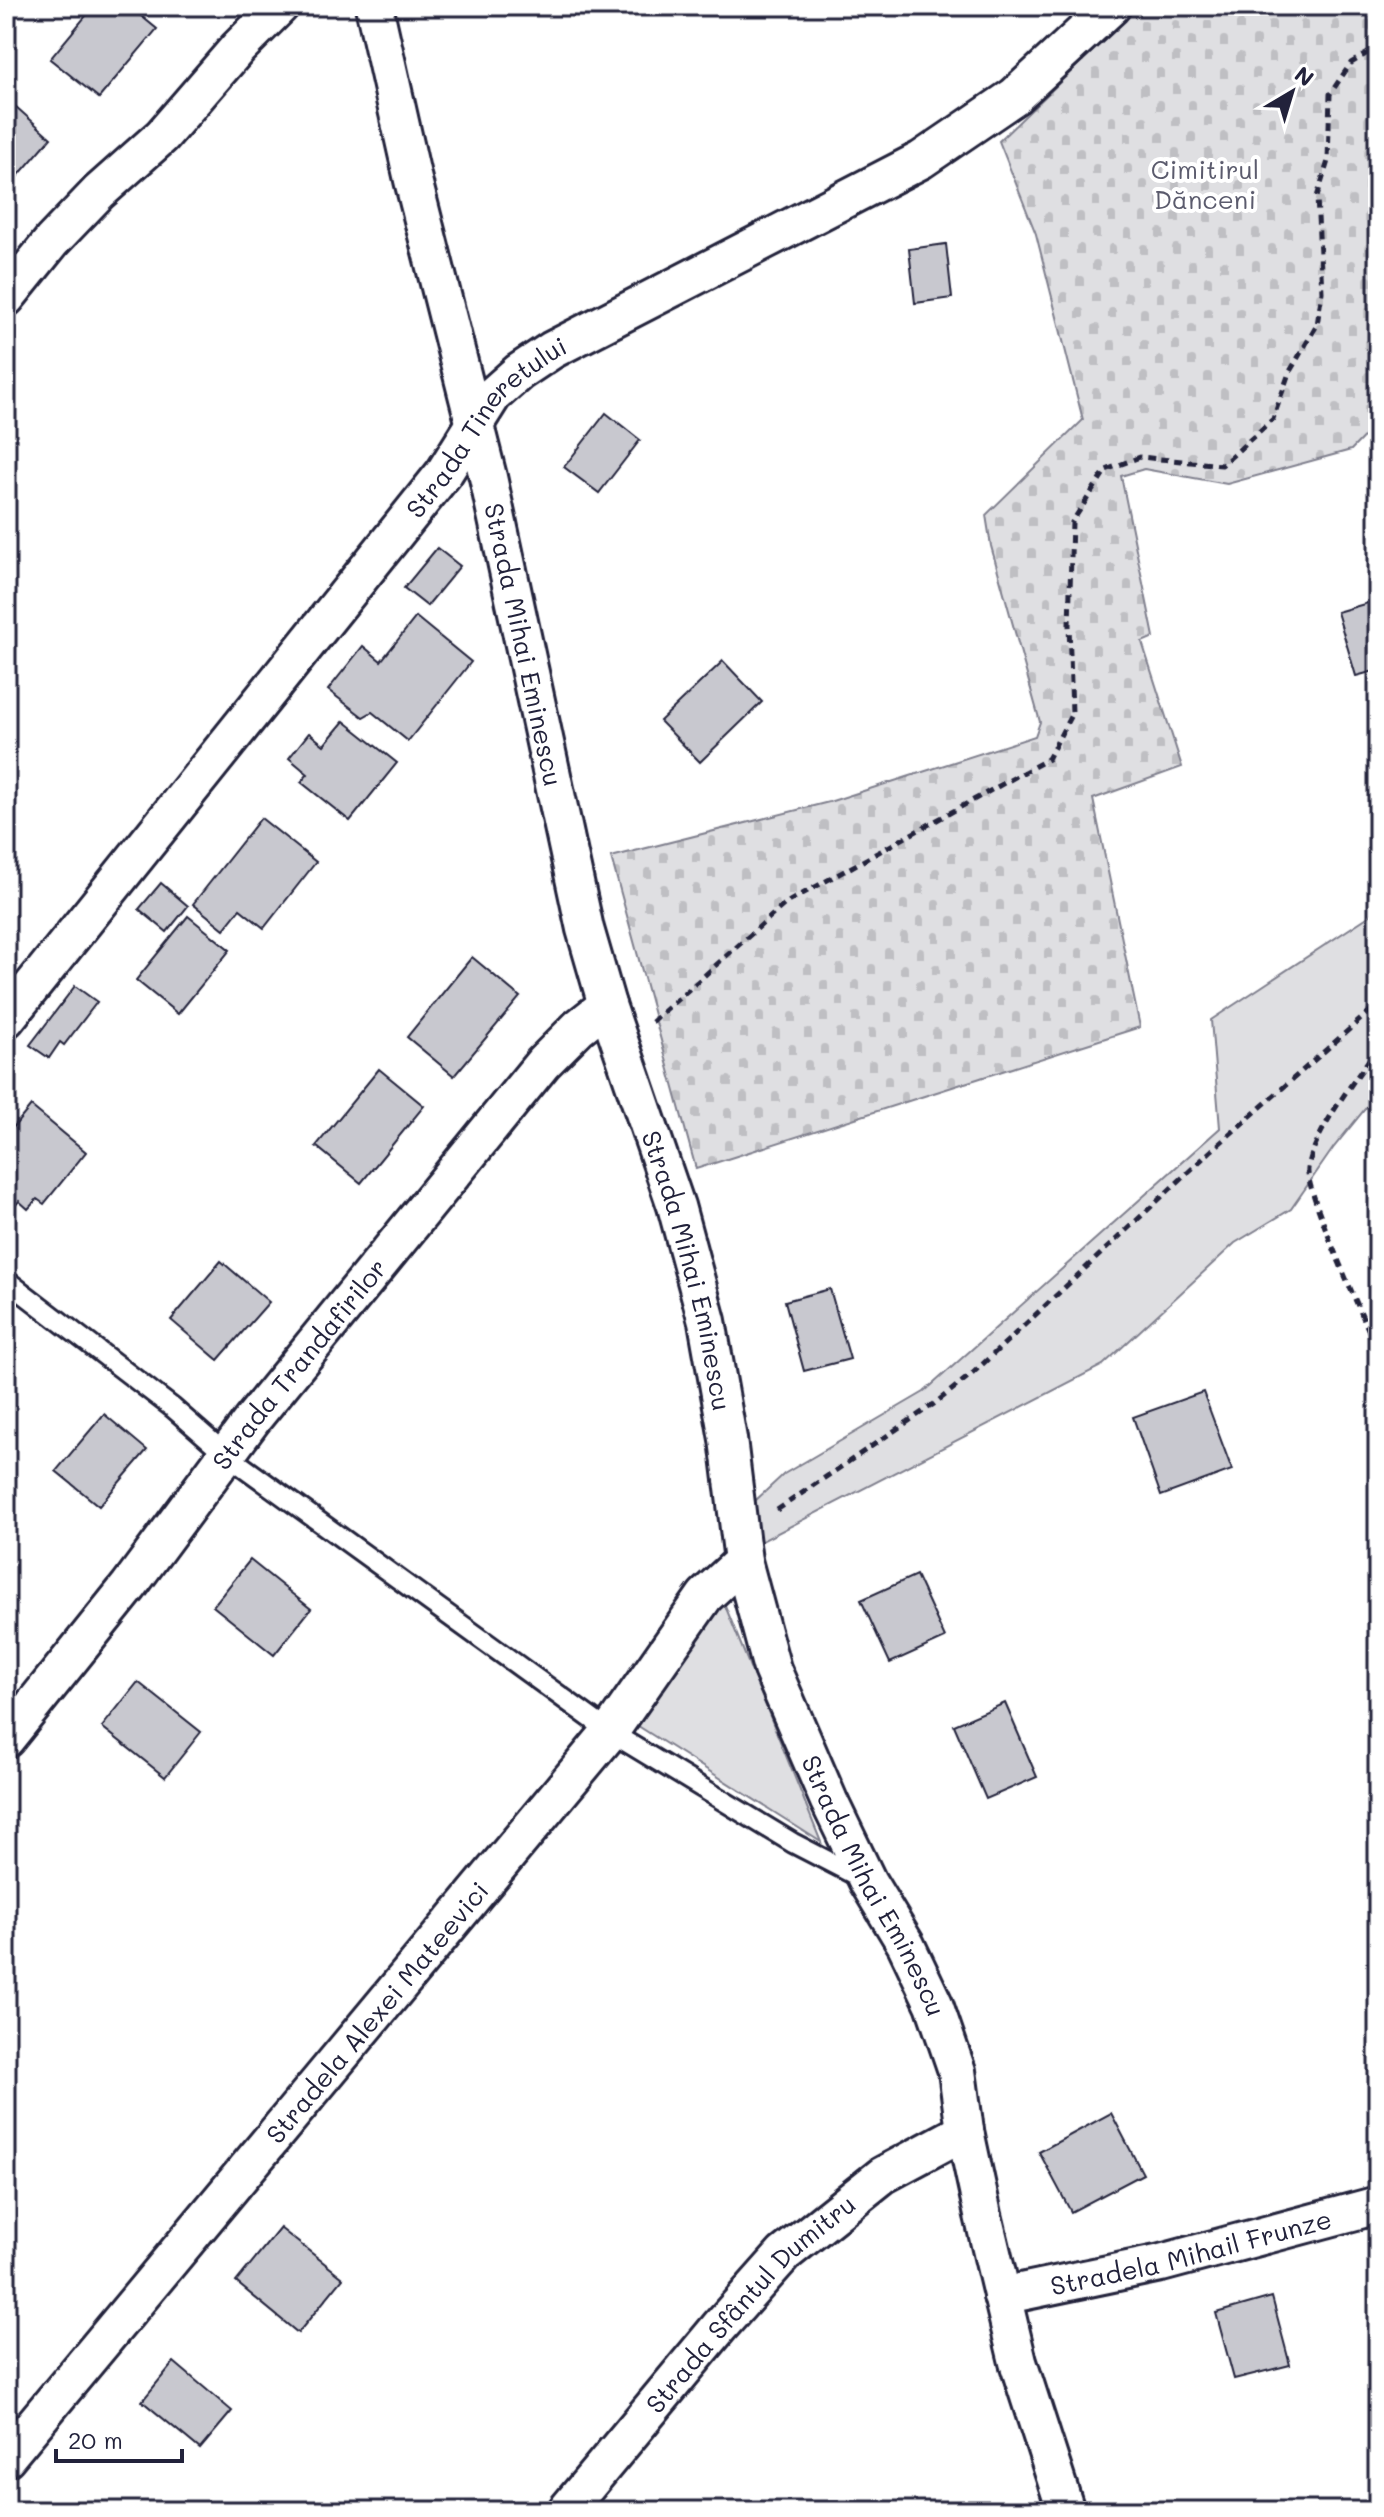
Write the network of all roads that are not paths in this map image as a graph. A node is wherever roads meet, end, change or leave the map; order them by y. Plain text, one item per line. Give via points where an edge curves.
1 (280, 6) edge
2 (374, 6) edge
3 (1112, 6) edge
4 (6, 298) edge
5 (474, 421) junction
6 (607, 1005) junction
7 (6, 1019) edge
8 (6, 1280) edge
9 (227, 1455) junction
10 (742, 1549) junction
11 (610, 1732) junction
12 (6, 1739) edge
13 (868, 1882) junction
14 (965, 2131) junction
15 (1378, 2205) edge
16 (1002, 2296) junction
17 (6, 2458) edge
18 (566, 2511) edge
19 (1066, 2511) edge

1 - 4 street via 162,136 52,241
2 - 5 street, Strada Mihai Eminescu
3 - 5 street, Strada Tineretului via 1015,96 921,160 552,350 493,395
5 - 6 street, Strada Mihai Eminescu via 585,929
5 - 7 street, Strada Tineretului via 444,473
6 - 9 street, Strada Trandafirilor via 543,1063
6 - 10 street, Strada Mihai Eminescu via 676,1206 707,1321
8 - 9 lane
9 - 11 lane
9 - 12 street, Strada Trandafirilor
10 - 11 street, Stradela Alexei Mateevici
10 - 13 street, Strada Mihai Eminescu via 772,1669
11 - 13 lane
11 - 17 street, Stradela Alexei Mateevici
13 - 14 street, Strada Mihai Eminescu via 934,2004 957,2071
14 - 16 street, Strada Mihai Eminescu
14 - 18 street, Strada Sfântul Dumitru via 883,2175 784,2254
15 - 16 street, Stradela Mihail Frunze via 1161,2263
16 - 19 street, Strada Mihai Eminescu

